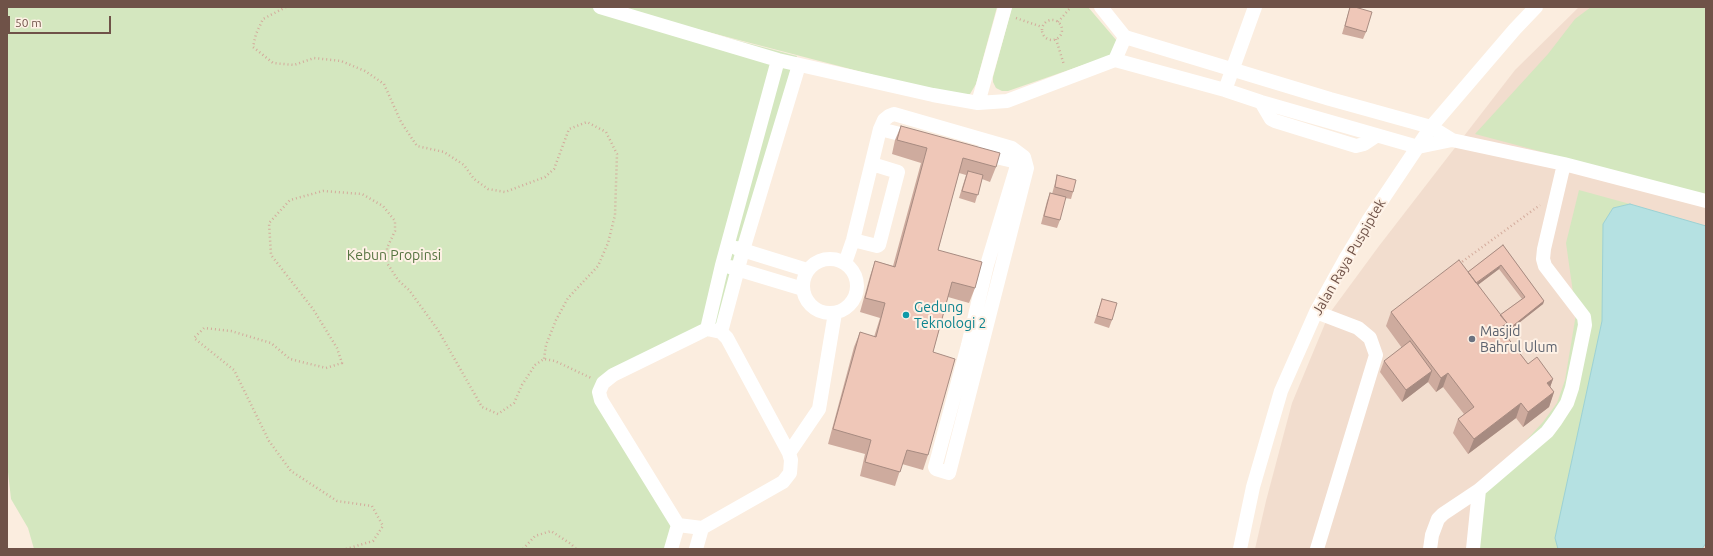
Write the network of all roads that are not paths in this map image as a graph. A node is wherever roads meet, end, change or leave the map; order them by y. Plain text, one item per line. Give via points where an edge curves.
1 (600, 7) edge
2 (1101, 7) edge
3 (1255, 7) edge
4 (1536, 7) edge
5 (1004, 11) edge
6 (1125, 37) junction
7 (778, 60) junction
8 (1115, 60) junction
9 (799, 65) junction
10 (1232, 69) junction
11 (1225, 90) junction
12 (978, 103) junction
13 (1431, 127) junction
14 (880, 129) junction
15 (925, 140) edge
16 (1452, 140) junction
17 (1418, 148) junction
18 (963, 149) edge
19 (1010, 154) junction
20 (872, 164) junction
21 (1564, 164) junction
22 (1706, 201) edge
23 (853, 240) junction
24 (728, 246) junction
25 (744, 250) junction
26 (845, 263) junction
27 (722, 265) junction
28 (987, 265) junction
29 (738, 269) junction
30 (808, 270) junction
31 (1002, 270) junction
32 (803, 290) junction
33 (976, 308) junction
34 (991, 312) junction
35 (1316, 312) junction
36 (835, 313) junction
37 (707, 329) junction
38 (721, 332) junction
39 (968, 345) junction
40 (982, 348) junction
41 (956, 388) junction
42 (970, 392) junction
43 (944, 435) junction
44 (958, 439) junction
45 (789, 452) junction
46 (1479, 490) junction
47 (678, 525) junction
48 (702, 528) junction
49 (671, 549) edge
50 (696, 549) edge
51 (1240, 549) edge
52 (1317, 549) edge
53 (1430, 549) edge
54 (1473, 549) edge

1 - 7 street
2 - 6 street
3 - 10 street
4 - 13 street, Jalan Raya Puspiptek
5 - 12 street
6 - 8 street
6 - 10 street
7 - 9 street
7 - 24 street
8 - 11 street
8 - 12 street via 1006,102
9 - 12 street
9 - 25 street
10 - 11 street
10 - 13 street
11 - 17 street via 1261,102 1271,119 1275,121 1356,146 1376,136
13 - 16 street
13 - 17 street, Jalan Raya Puspiptek
14 - 15 street
14 - 19 street via 884,120 894,114
14 - 20 street
16 - 17 street
16 - 21 street
17 - 35 street, Jalan Raya Puspiptek via 1368,221
18 - 19 street
19 - 28 street via 1016,168
19 - 31 street via 1024,157 1027,168
20 - 23 street
20 - 23 street via 898,172 879,245
21 - 22 street
21 - 46 street via 1544,249 1544,259 1551,275 1581,311 1585,325 1572,388 1563,409 1547,432
23 - 26 street
24 - 25 street
24 - 27 street
25 - 29 street
25 - 30 street
26 - 30 street via 829,258 813,264
26 - 36 street via 855,274 857,290 852,304
27 - 29 street
27 - 37 street
28 - 31 street
28 - 33 street
29 - 32 street
29 - 38 street
30 - 32 street via 803,279
31 - 34 street
32 - 36 street via 805,298 816,310
33 - 34 street
33 - 39 street
34 - 40 street
35 - 51 street, Jalan Raya Puspiptek via 1281,391 1253,487
35 - 52 street via 1358,328 1370,338 1376,355
36 - 45 street via 819,409
37 - 38 street
37 - 47 street via 613,375 603,383 599,392 601,400
38 - 45 street via 727,338
39 - 40 street
39 - 41 street
40 - 42 street
41 - 42 street
41 - 43 street
42 - 44 street
43 - 44 street
43 - 44 street via 936,469 950,472
45 - 48 street via 790,473 783,482
46 - 53 street via 1438,519
46 - 54 street
47 - 48 street
47 - 49 street
48 - 50 street

